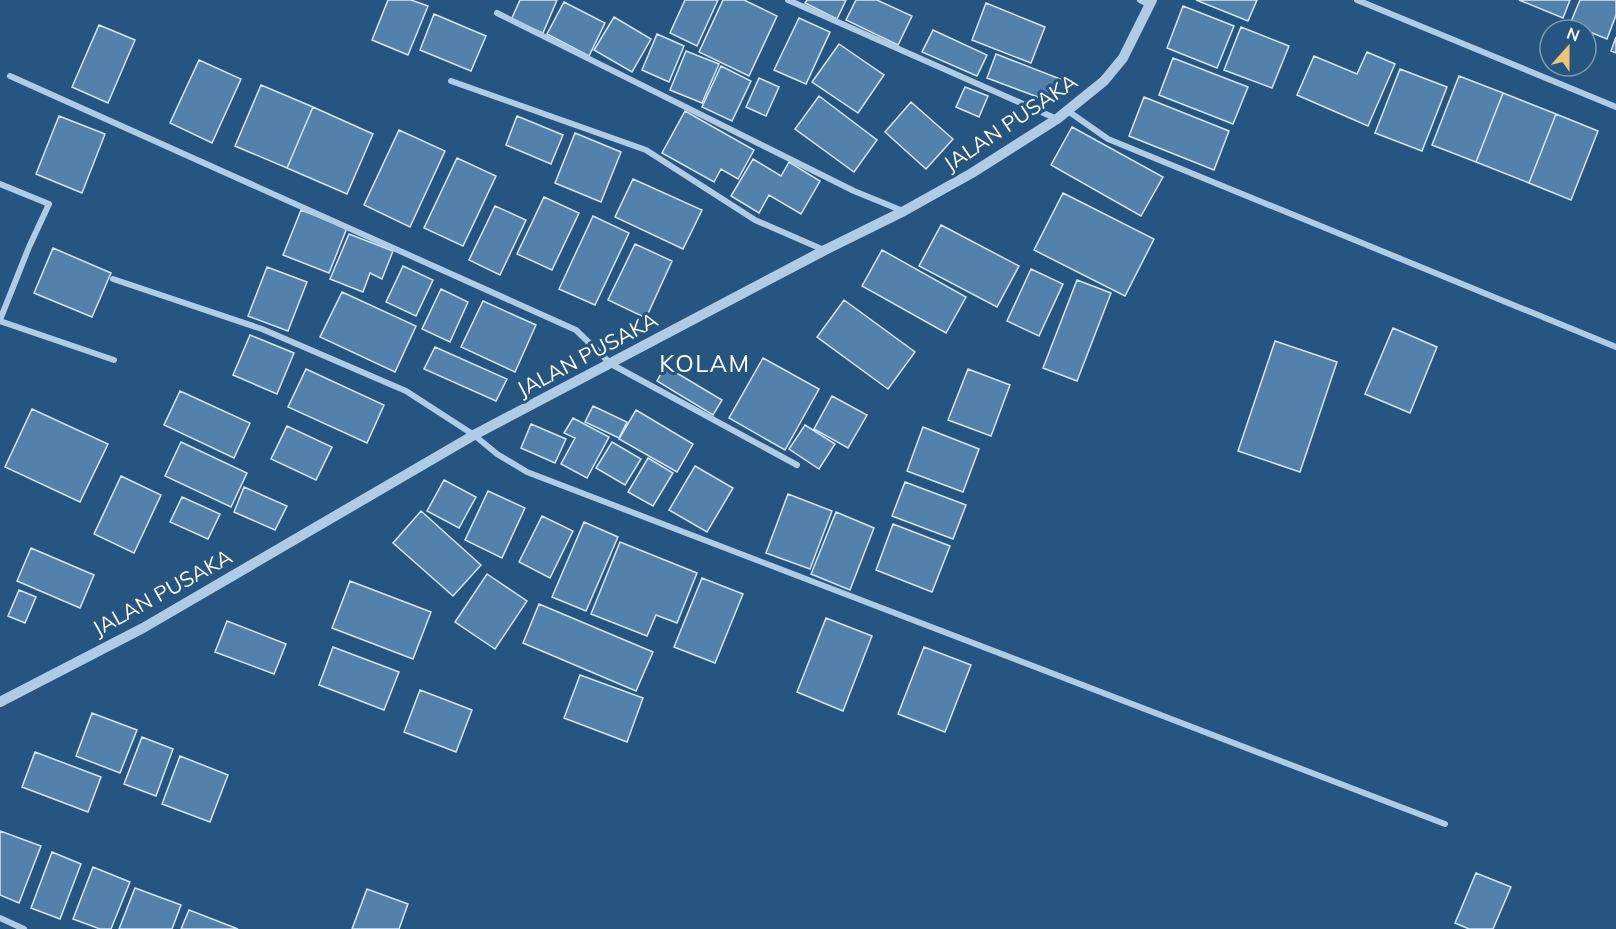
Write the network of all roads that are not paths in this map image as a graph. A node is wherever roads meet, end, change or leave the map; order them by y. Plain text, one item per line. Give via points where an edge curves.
1 (788, 0) edge
2 (1357, 0) edge
3 (1147, 2) edge
4 (498, 13) dead end
5 (10, 76) dead end
6 (451, 81) dead end
7 (1616, 107) edge
8 (1068, 111) junction
9 (1057, 119) junction
10 (0, 184) edge
11 (904, 211) junction
12 (825, 250) junction
13 (113, 279) dead end
14 (0, 320) edge
15 (1616, 347) edge
16 (114, 360) dead end
17 (611, 364) junction
18 (474, 435) junction
19 (797, 465) dead end
20 (0, 702) edge
21 (1445, 824) dead end
22 (0, 918) edge
23 (24, 929) edge

1 - 9 street
2 - 7 street
3 - 8 street, JALAN PUSAKA via 1123,58 1104,81
4 - 11 street via 854,191
5 - 17 street via 576,330
6 - 12 street via 646,150 755,220
8 - 9 street, JALAN PUSAKA
8 - 15 street via 1108,138
9 - 11 street, JALAN PUSAKA
10 - 14 street via 49,204
11 - 12 street, JALAN PUSAKA
12 - 17 street, JALAN PUSAKA
13 - 18 street via 307,348 406,391
14 - 16 street
17 - 18 street, JALAN PUSAKA
17 - 19 street
18 - 20 street, JALAN PUSAKA via 143,628
18 - 21 street via 527,472
22 - 23 street

